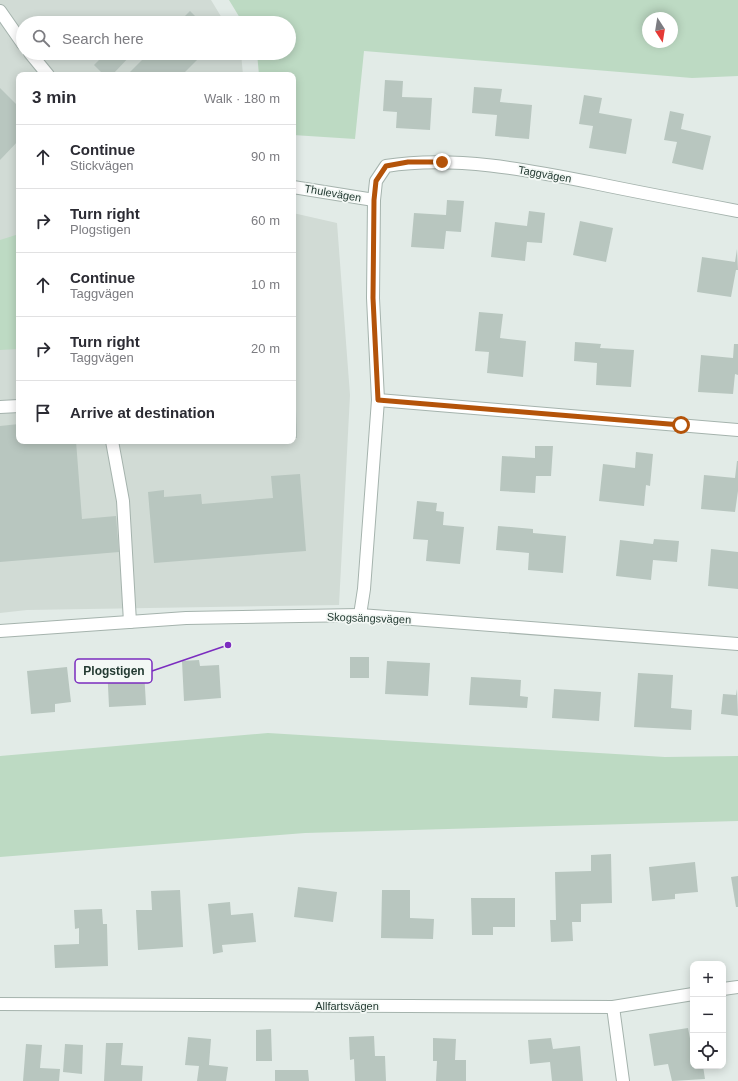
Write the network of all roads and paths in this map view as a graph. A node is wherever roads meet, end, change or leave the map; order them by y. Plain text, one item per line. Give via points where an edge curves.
1 (0, 12) edge
2 (16, 34) edge
3 (36, 60) edge
4 (46, 72) edge
5 (296, 187) edge
6 (374, 200) junction
7 (738, 212) edge
8 (378, 400) junction
9 (16, 406) edge
10 (0, 407) edge
11 (738, 430) edge
12 (113, 444) edge
13 (360, 616) junction
14 (130, 622) junction
15 (0, 631) edge
16 (738, 644) edge
17 (738, 986) edge
18 (726, 988) edge
19 (690, 994) edge
20 (0, 1004) edge
21 (613, 1007) junction
22 (623, 1081) edge

1 - 2 street
3 - 4 street
5 - 6 street, Thulevägen
6 - 7 street, Taggvägen via 376,181 386,166 408,162 442,162 530,170
6 - 8 street via 373,298
8 - 11 street
8 - 13 street
9 - 10 street
12 - 14 street via 123,501
13 - 14 street, Skogsängsvägen via 186,618
13 - 16 street, Skogsängsvägen
14 - 15 street, Skogsängsvägen
17 - 18 street
19 - 21 street, Allfartsvägen
20 - 21 street, Allfartsvägen
21 - 22 street

